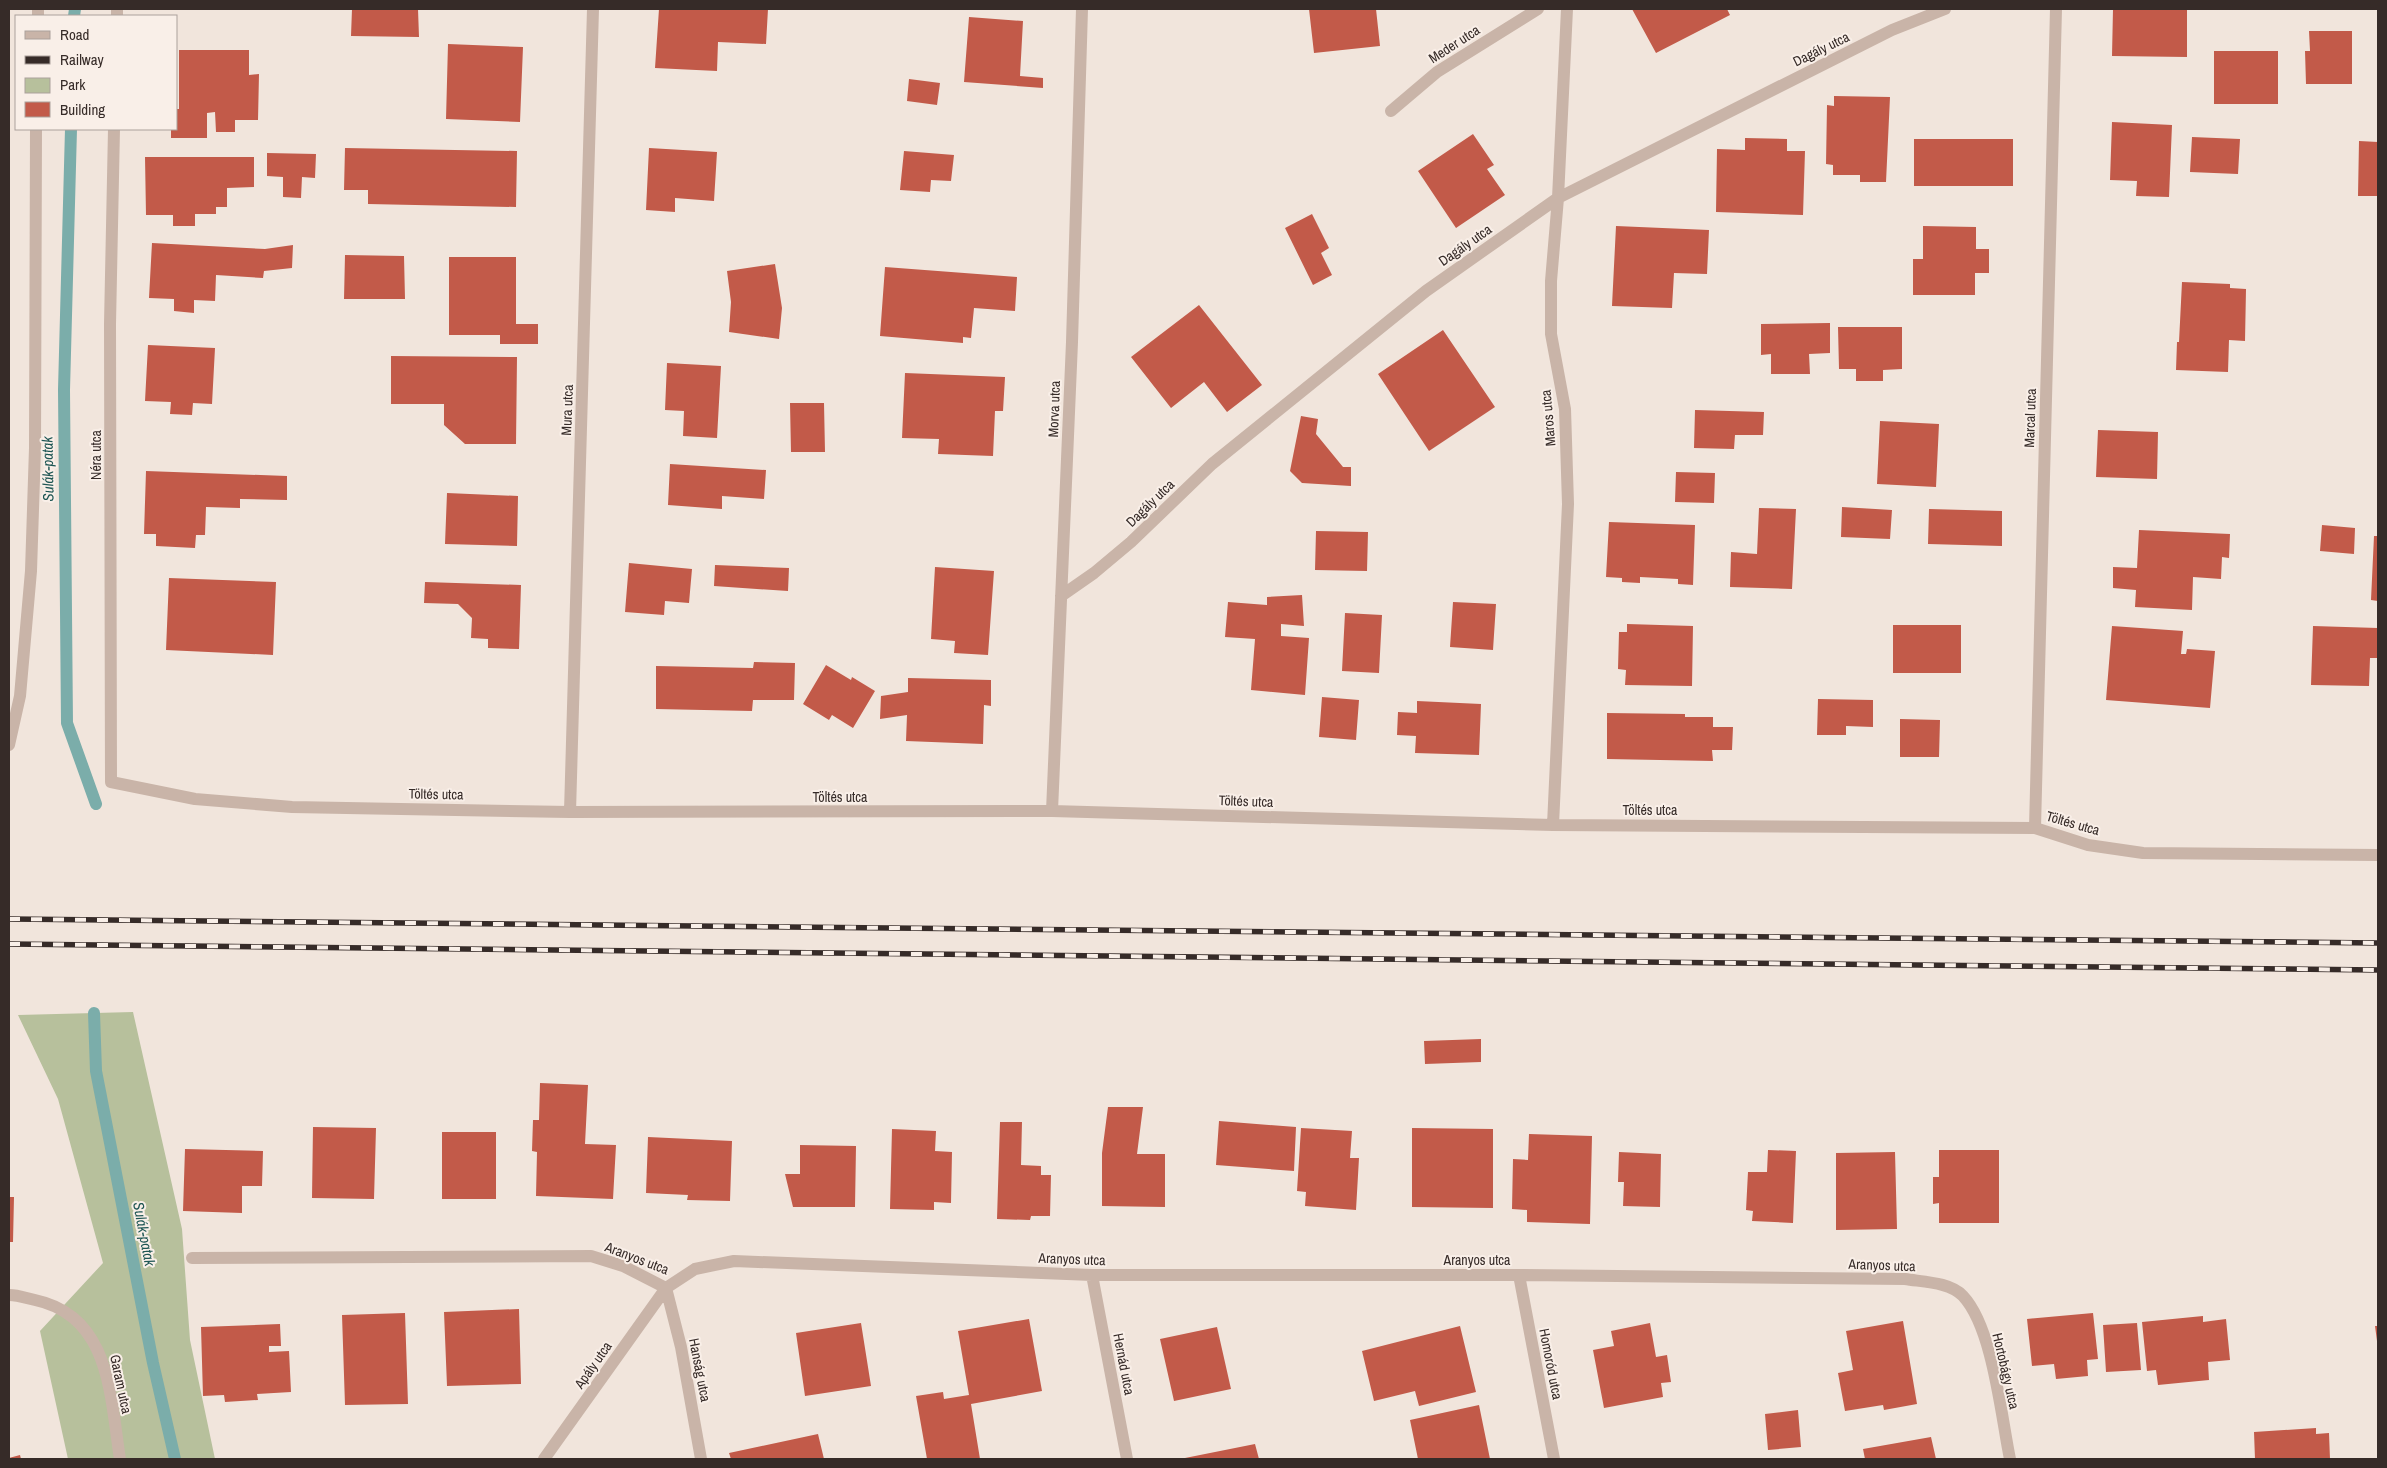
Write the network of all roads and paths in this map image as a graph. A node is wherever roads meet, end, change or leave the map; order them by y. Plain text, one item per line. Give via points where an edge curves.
1 (593, 9) edge
2 (1082, 9) edge
3 (1538, 9) edge
4 (1567, 9) edge
5 (1945, 9) edge
6 (2056, 9) edge
7 (1391, 111) dead end
8 (36, 130) edge
9 (114, 130) edge
10 (1558, 198) junction
11 (1061, 596) junction
12 (9, 745) edge
13 (112, 782) joint
14 (1052, 811) junction
15 (570, 812) junction
16 (1553, 825) junction
17 (2034, 828) junction
18 (2378, 855) edge
19 (192, 1258) dead end
20 (1092, 1275) junction
21 (1519, 1275) junction
22 (666, 1288) junction
23 (1962, 1295) joint
24 (9, 1296) edge
25 (120, 1459) edge
26 (544, 1459) edge
27 (701, 1459) edge
28 (1127, 1459) edge
29 (1554, 1459) edge
30 (2010, 1459) edge

1 - 15 street, Mura utca
2 - 11 street, Morva utca
3 - 7 street, Meder utca via 1437,72
4 - 10 street, Maros utca
5 - 10 street, Dagály utca via 1892,30
6 - 17 street, Marcal utca
8 - 12 street via 35,448 30,571 20,696
9 - 13 street, Néra utca via 110,324
10 - 11 street, Dagály utca via 1426,291 1212,464 1131,542
10 - 16 street, Maros utca via 1551,281 1551,334 1565,409 1568,504
11 - 14 street, Morva utca
13 - 15 street, Töltés utca via 195,799 292,807
14 - 15 street, Töltés utca
14 - 16 street, Töltés utca
16 - 17 street, Töltés utca
17 - 18 street, Töltés utca via 2088,845 2143,853
19 - 22 street, Aranyos utca via 591,1256 623,1266
20 - 21 street, Aranyos utca
20 - 22 street, Aranyos utca via 734,1261 695,1270
20 - 28 street, Hernád utca
21 - 23 street, Aranyos utca via 1905,1279 1939,1284
21 - 29 street, Homoród utca
22 - 26 street, Apály utca
22 - 27 street, Hanság utca via 681,1348
23 - 30 street, Hortobágy utca via 1976,1315 1988,1348
24 - 25 street, Garam utca via 53,1304 79,1321 96,1344 107,1383

